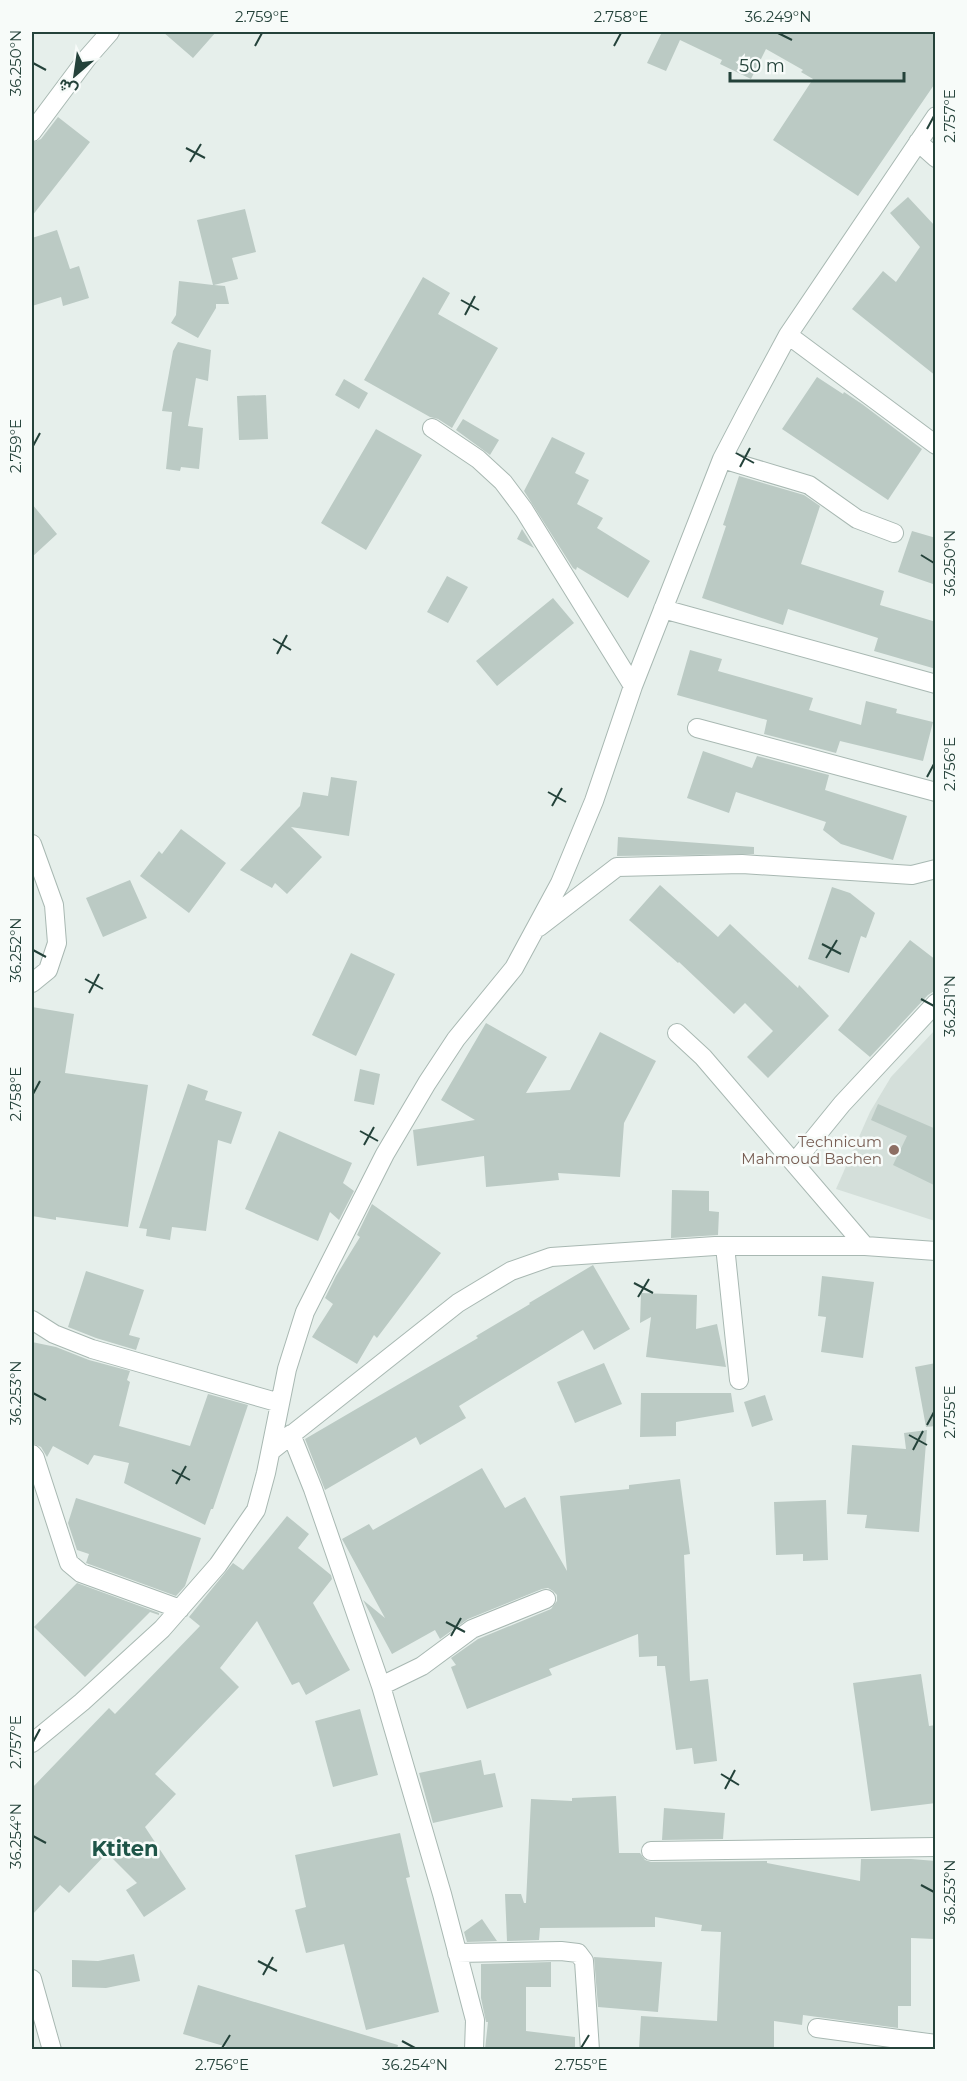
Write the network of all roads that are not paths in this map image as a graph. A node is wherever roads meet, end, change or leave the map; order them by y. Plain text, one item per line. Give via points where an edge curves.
1 (110, 32) edge
2 (936, 117) edge
3 (32, 132) edge
4 (918, 142) junction
5 (936, 158) edge
6 (788, 334) junction
7 (432, 428) dead end
8 (936, 445) edge
9 (722, 459) junction
10 (894, 532) dead end
11 (663, 609) junction
12 (936, 684) edge
13 (633, 686) junction
14 (697, 728) dead end
15 (936, 792) edge
16 (32, 844) edge
17 (936, 868) edge
18 (534, 931) junction
19 (32, 983) edge
20 (936, 1003) edge
21 (677, 1033) dead end
22 (794, 1163) junction
23 (725, 1246) junction
24 (865, 1246) junction
25 (936, 1251) edge
26 (32, 1320) edge
27 (739, 1380) dead end
28 (280, 1403) junction
29 (291, 1434) junction
30 (271, 1451) junction
31 (32, 1454) edge
32 (546, 1599) dead end
33 (180, 1609) junction
34 (381, 1686) junction
35 (32, 1743) edge
36 (936, 1847) edge
37 (651, 1851) dead end
38 (457, 1953) junction
39 (32, 1979) edge
40 (817, 2028) dead end
41 (936, 2044) edge
42 (52, 2049) edge
43 (474, 2049) edge
44 (590, 2049) edge

1 - 3 street
2 - 4 street
4 - 5 street
4 - 6 street
6 - 8 street
6 - 9 street
7 - 13 street via 478,459 503,482
9 - 10 street via 809,486 857,519
9 - 11 street
11 - 12 street
11 - 13 street
13 - 18 street via 594,801 560,883
14 - 15 street
16 - 19 street via 54,905 57,943 48,970
17 - 18 street via 912,874 742,864 617,867
18 - 28 street via 514,968 456,1039 385,1154 305,1312
20 - 22 street via 842,1104
21 - 22 street via 703,1057
22 - 24 street
23 - 24 street
23 - 27 street
23 - 29 street via 551,1257 511,1271 458,1303
24 - 25 street
26 - 28 street via 54,1334 92,1349
28 - 30 street
29 - 30 street
29 - 34 street via 314,1489
30 - 33 street via 256,1510 218,1565
31 - 33 street via 69,1563 81,1573
32 - 34 street via 472,1629 422,1666
33 - 35 street via 82,1702
34 - 38 street
36 - 37 street
38 - 43 street via 475,2020
38 - 44 street via 578,1953 584,1961
39 - 42 street
40 - 41 street

